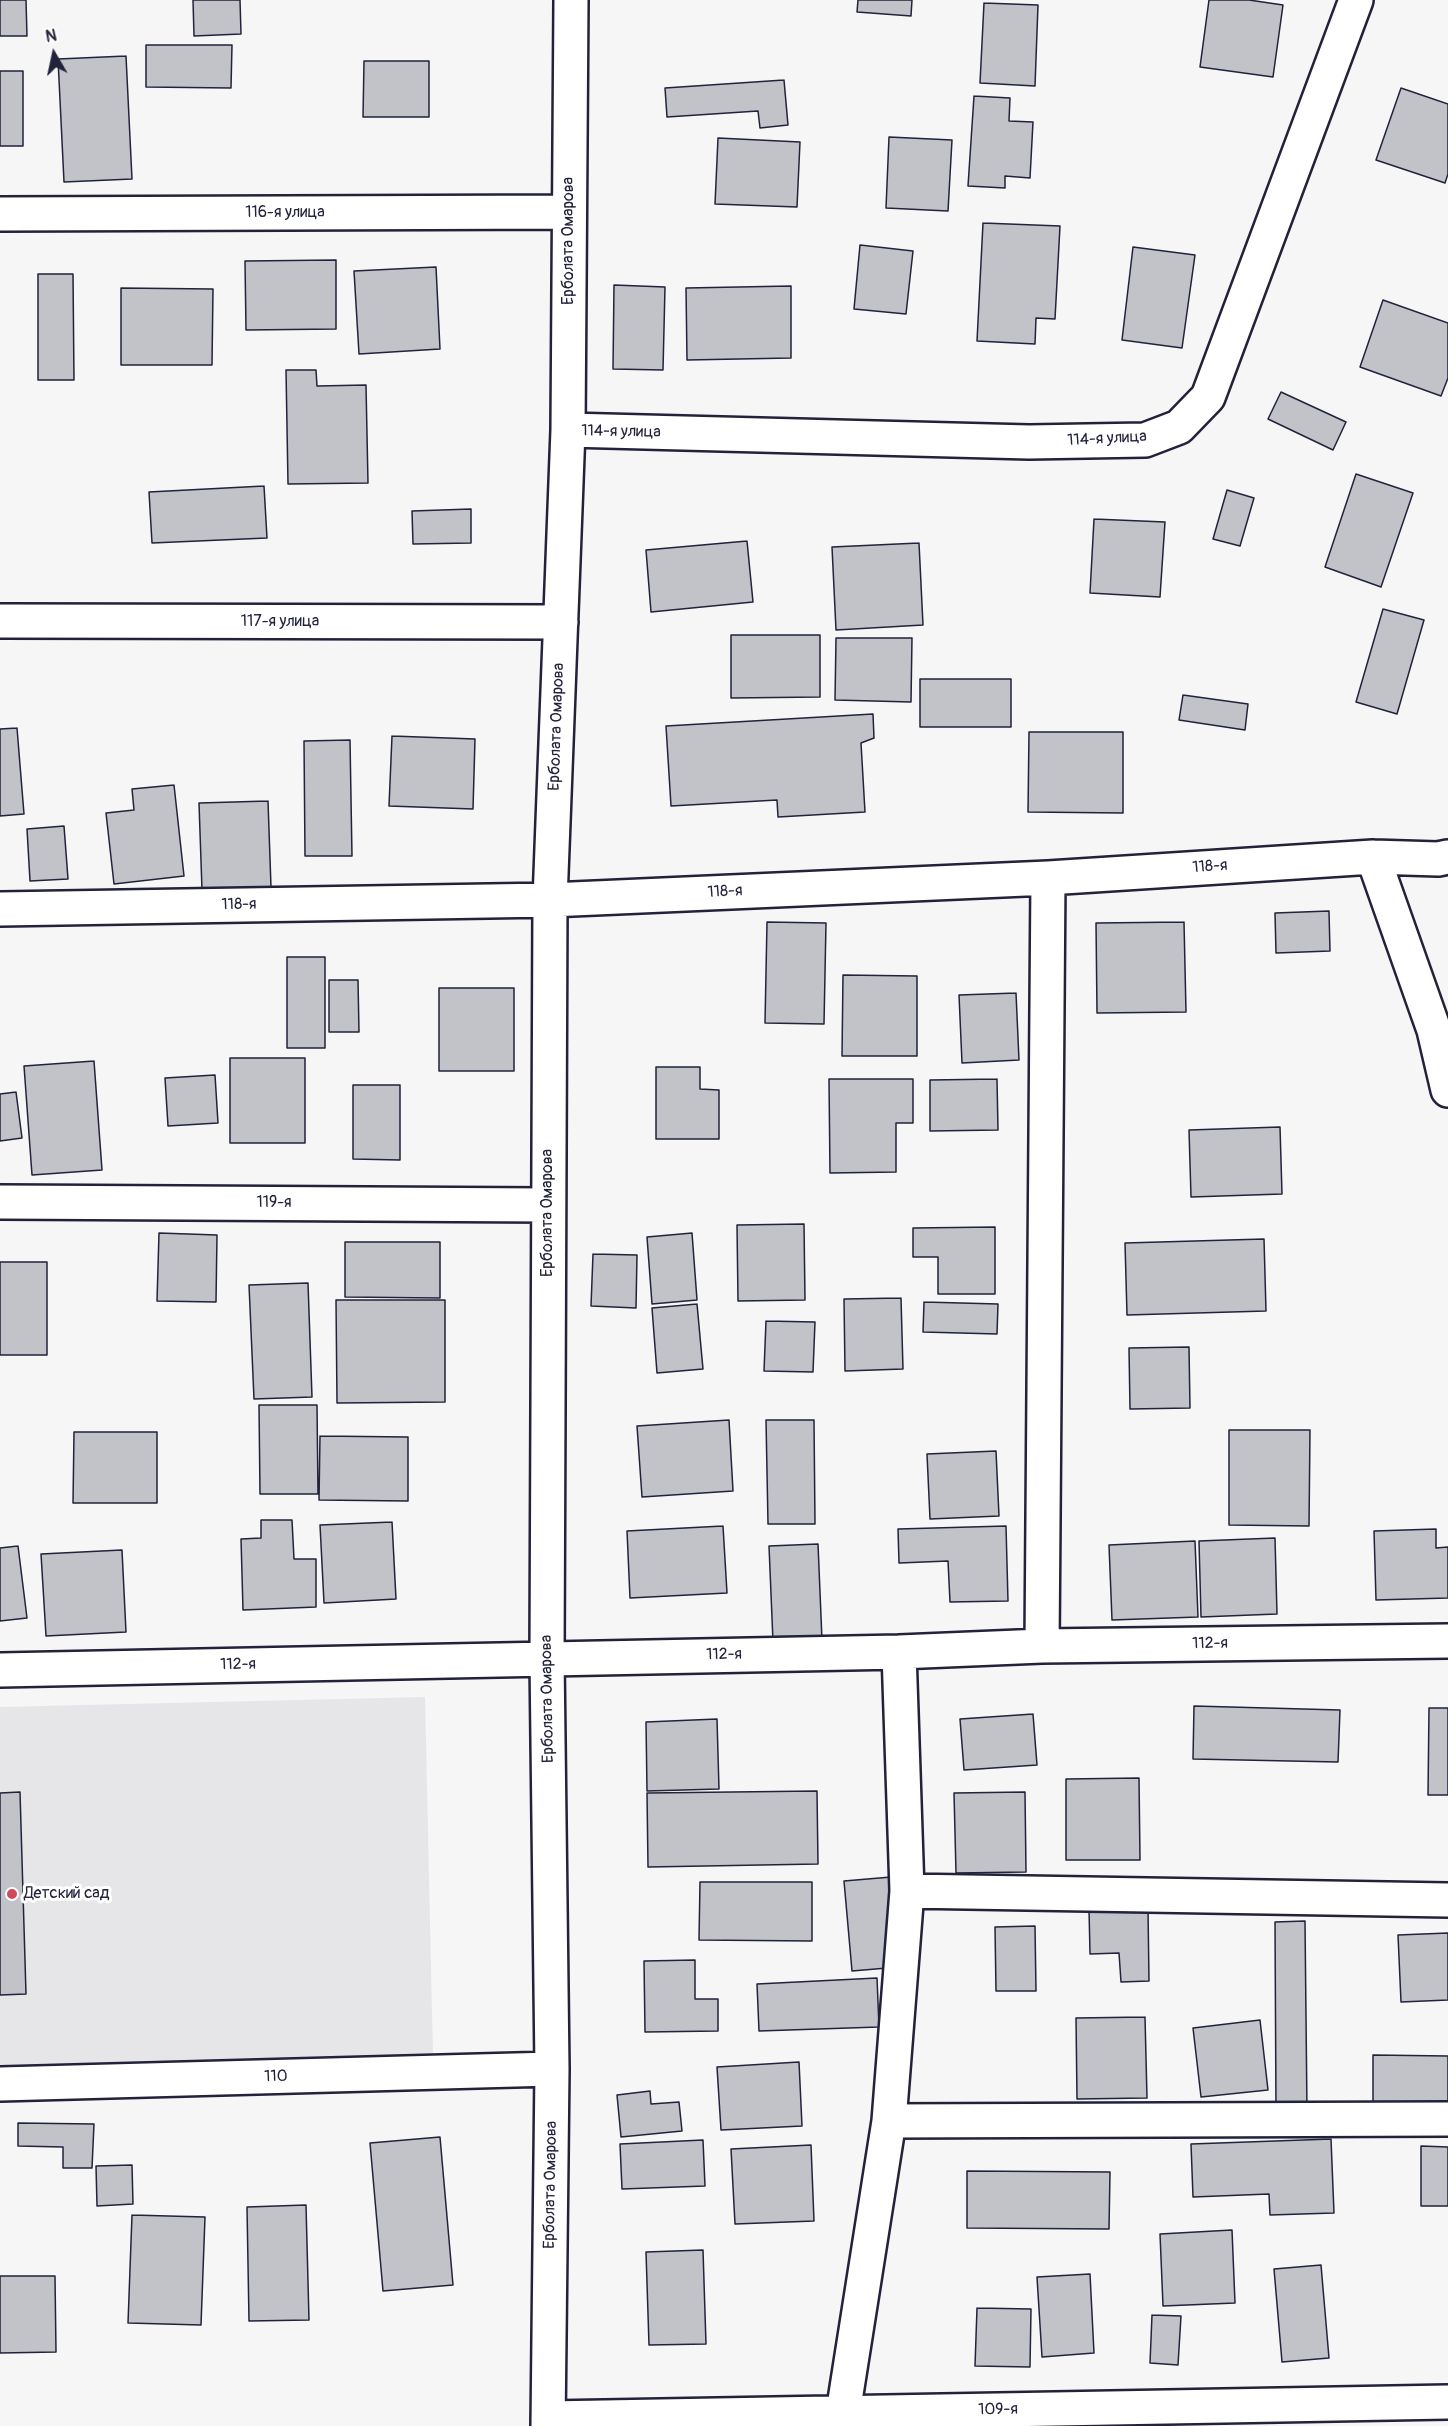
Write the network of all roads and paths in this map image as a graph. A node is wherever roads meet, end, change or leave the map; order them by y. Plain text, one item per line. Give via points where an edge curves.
1 (572, 0) edge
2 (1356, 0) edge
3 (570, 212) junction
4 (0, 214) edge
5 (568, 430) junction
6 (0, 621) edge
7 (561, 622) junction
8 (1373, 857) junction
9 (1448, 857) edge
10 (1048, 878) junction
11 (550, 900) junction
12 (0, 909) edge
13 (1441, 1021) edge
14 (1448, 1090) edge
15 (0, 1202) edge
16 (548, 1205) junction
17 (1448, 1641) edge
18 (1042, 1646) junction
19 (899, 1652) junction
20 (547, 1658) junction
21 (0, 1670) edge
22 (907, 1891) junction
23 (1448, 1900) edge
24 (552, 2069) junction
25 (0, 2084) edge
26 (1448, 2119) edge
27 (889, 2121) junction
28 (1448, 2402) edge
29 (843, 2413) junction
30 (548, 2422) edge

1 - 3 street, Ерболата Омарова
2 - 5 street, 114-я улица via 1208,397 1179,427 1145,440 1029,442
3 - 4 street, 116-я улица
3 - 5 street, Ерболата Омарова
5 - 7 street, Ерболата Омарова
6 - 7 street, 117-я улица
7 - 11 street, Ерболата Омарова
8 - 9 street, 118-я
8 - 10 street, 118-я
8 - 13 street
10 - 11 street, 118-я
10 - 18 street
11 - 12 street, 118-я
11 - 16 street, Ерболата Омарова
13 - 14 street
15 - 16 street, 119-я
16 - 20 street, Ерболата Омарова
17 - 18 street, 112-я
18 - 19 street, 112-я
19 - 20 street, 112-я
19 - 22 street
20 - 21 street, 112-я
20 - 24 street, Ерболата Омарова
22 - 23 street
22 - 27 street
24 - 25 street, 110
24 - 30 street, Ерболата Омарова
26 - 27 street
27 - 29 street
28 - 29 street, 109-я
29 - 30 street, 109-я

